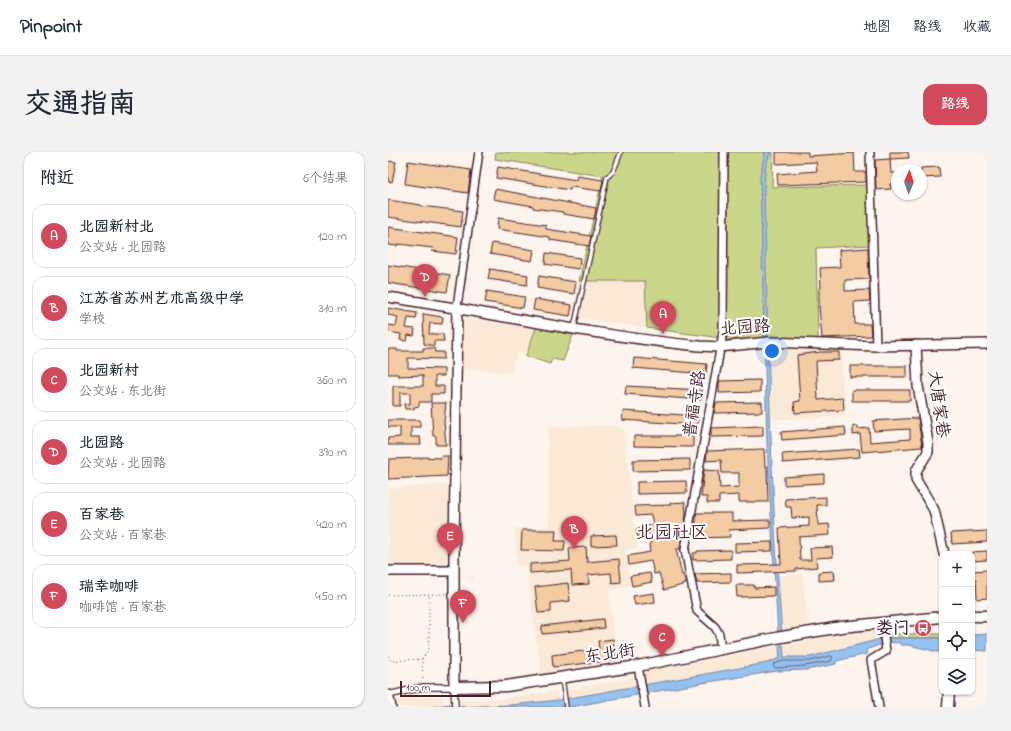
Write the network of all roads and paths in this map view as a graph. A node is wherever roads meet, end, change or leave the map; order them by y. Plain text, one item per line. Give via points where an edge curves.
1 (479, 152) edge
2 (621, 152) edge
3 (724, 152) edge
4 (870, 153) dead end
5 (388, 297) edge
6 (457, 307) junction
7 (574, 328) junction
8 (987, 344) edge
9 (876, 346) junction
10 (916, 346) junction
11 (719, 347) junction
12 (943, 551) edge
13 (388, 571) edge
14 (454, 571) junction
15 (429, 594) junction
16 (454, 594) junction
17 (388, 595) edge
18 (975, 616) edge
19 (987, 616) edge
20 (939, 617) edge
21 (882, 623) junction
22 (939, 623) edge
23 (975, 623) edge
24 (987, 623) edge
25 (721, 649) junction
26 (388, 656) edge
27 (422, 660) junction
28 (391, 661) junction
29 (388, 662) edge
30 (638, 666) junction
31 (562, 677) junction
32 (423, 687) junction
33 (454, 687) junction
34 (388, 694) edge
35 (949, 695) edge
36 (454, 705) edge
37 (392, 707) edge
38 (566, 707) edge
39 (645, 707) edge
40 (879, 707) edge
41 (948, 707) edge

1 - 6 street
2 - 7 lane via 613,172 607,177
3 - 11 street, 普福寺路 via 723,332
4 - 9 street
5 - 6 street, 北园路
6 - 7 street, 北园路 via 491,316
6 - 14 street
7 - 11 street, 北园路
8 - 10 street, 北园路
9 - 10 street, 北园路
9 - 11 street, 北园路 via 766,342
10 - 12 street, 大唐家巷 via 918,386 928,452 916,471 916,480 934,510
11 - 25 street, 普福寺路 via 685,550 697,611 715,627 719,634
13 - 14 street
14 - 16 street
15 - 16 path
15 - 17 path
15 - 27 path via 429,649
16 - 33 street
18 - 19 main road
20 - 21 main road, 东北街
21 - 22 main road, 东北街
21 - 25 main road, 东北街 via 826,629
21 - 40 street via 886,651 871,660
23 - 24 main road
25 - 30 main road, 东北街
26 - 28 path
27 - 28 path
27 - 32 path
28 - 29 path
30 - 31 main road, 东北街
30 - 39 street
31 - 33 main road, 东北街 via 497,687
31 - 38 lane
32 - 33 street, 东北街
32 - 34 street, 东北街
33 - 36 street
34 - 37 street
35 - 41 main road

